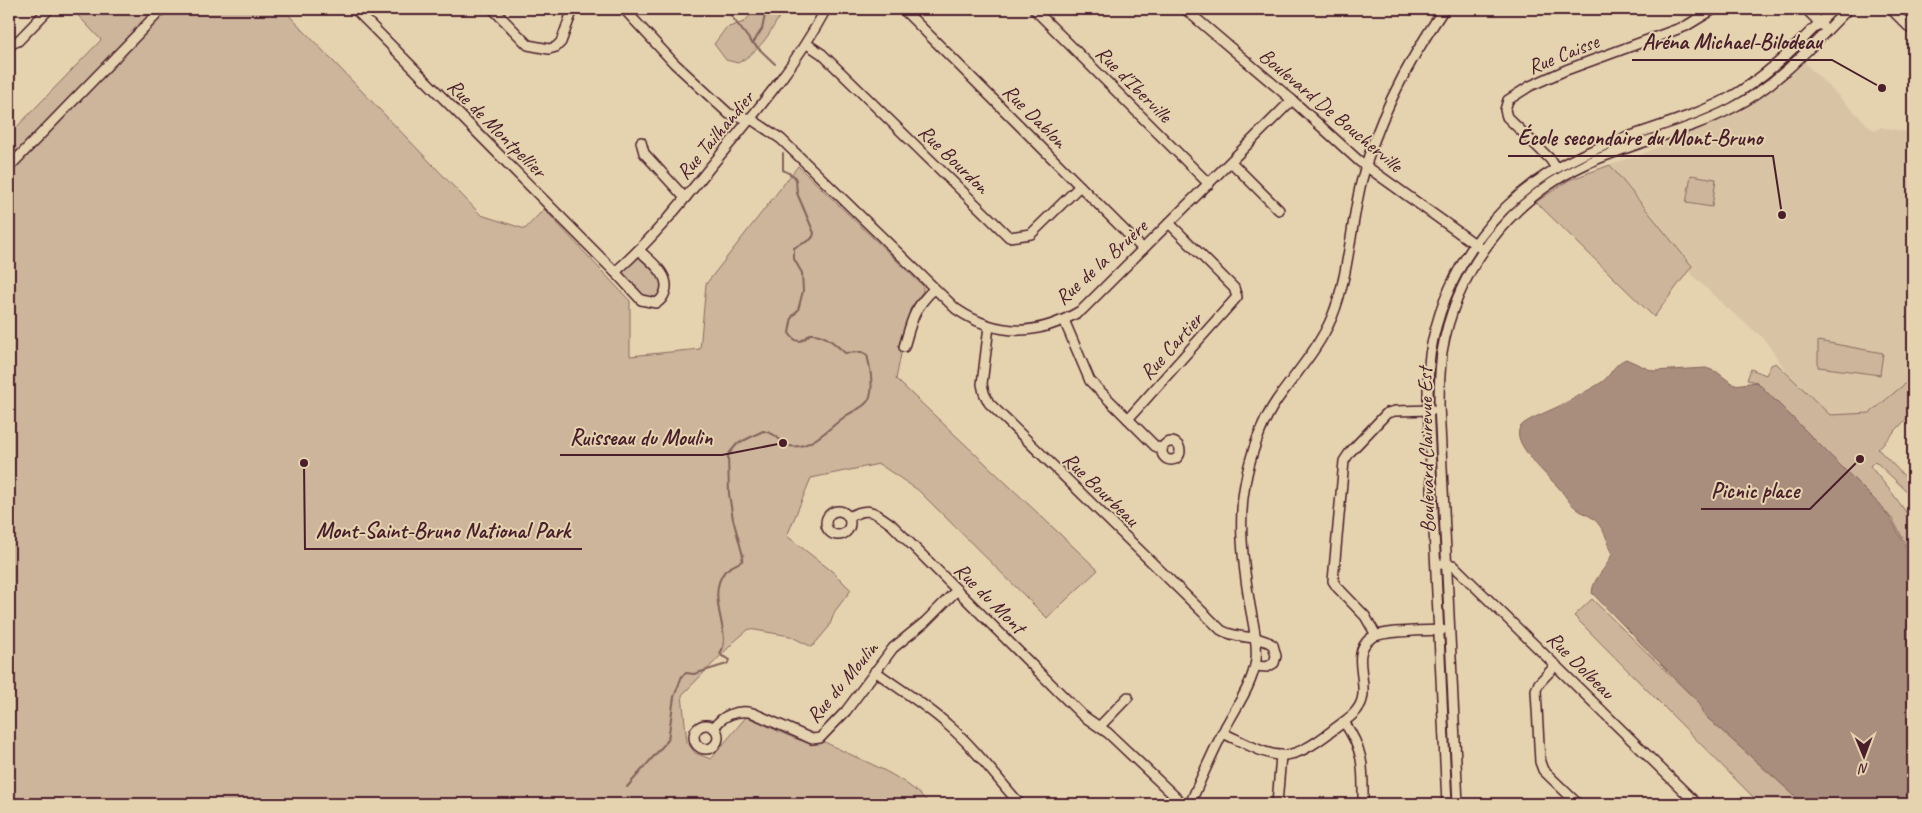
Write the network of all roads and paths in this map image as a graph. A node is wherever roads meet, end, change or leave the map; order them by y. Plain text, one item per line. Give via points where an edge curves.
1 (49, 9) edge
2 (162, 9) edge
3 (354, 9) edge
4 (493, 9) edge
5 (573, 9) edge
6 (624, 9) edge
7 (826, 9) edge
8 (903, 9) edge
9 (1034, 9) edge
10 (1185, 9) edge
11 (1444, 9) edge
12 (1714, 9) edge
13 (1806, 9) edge
14 (1833, 9) edge
15 (1848, 9) edge
16 (1891, 9) edge
17 (1820, 22) junction
18 (1827, 30) junction
19 (1913, 31) edge
20 (9, 43) edge
21 (807, 44) junction
22 (1292, 100) junction
23 (750, 119) junction
24 (641, 142) dead end
25 (1231, 162) junction
26 (1366, 166) junction
27 (9, 167) edge
28 (1556, 168) junction
29 (1209, 184) junction
30 (1080, 186) junction
31 (685, 198) junction
32 (1279, 210) dead end
33 (1169, 223) junction
34 (1475, 243) junction
35 (1143, 249) junction
36 (640, 250) junction
37 (1484, 250) junction
38 (615, 272) junction
39 (934, 289) junction
40 (1064, 320) junction
41 (989, 326) junction
42 (904, 347) dead end
43 (1428, 410) junction
44 (1439, 410) junction
45 (1128, 419) junction
46 (1162, 449) dead end
47 (849, 517) dead end
48 (1436, 564) junction
49 (1446, 564) junction
50 (957, 590) junction
51 (1450, 629) junction
52 (1438, 630) junction
53 (1376, 635) junction
54 (1255, 638) junction
55 (1556, 665) junction
56 (1255, 666) junction
57 (875, 671) junction
58 (1128, 697) dead end
59 (1344, 722) junction
60 (1100, 726) junction
61 (714, 728) dead end
62 (1223, 733) junction
63 (1281, 756) junction
64 (1020, 804) edge
65 (1183, 804) edge
66 (1190, 804) edge
67 (1277, 804) edge
68 (1364, 804) edge
69 (1447, 804) edge
70 (1459, 804) edge
71 (1578, 804) edge
72 (1697, 804) edge

1 - 20 street via 18,41
2 - 27 street
3 - 38 street, Rue de Montpellier
4 - 5 street via 528,45 549,49 561,42
6 - 23 street, Rue de la Bruère via 674,63 729,114
7 - 21 street, Rue Tailhandier
8 - 30 street, Rue Dablon
9 - 29 street, Rue d'Iberville
10 - 22 street, Boulevard De Boucherville
11 - 26 street via 1396,86
12 - 28 street, Rue Caisse via 1686,26 1553,75 1510,98 1505,107 1507,117
13 - 17 street
14 - 17 street, Boulevard Clairevue Est
15 - 18 street, Boulevard Clairevue Est
16 - 19 street
17 - 18 street
17 - 28 street, Boulevard Clairevue Est via 1770,70 1726,99 1596,149
18 - 37 street, Boulevard Clairevue Est via 1778,77 1736,107 1595,160 1559,179 1519,209
21 - 23 street, Rue Tailhandier
21 - 30 street, Rue Bourdon via 822,54 1009,237 1032,234
22 - 25 street, Rue de la Bruère
22 - 26 street, Boulevard De Boucherville
23 - 31 street, Rue Tailhandier
23 - 39 street, Rue de la Bruère via 781,139
24 - 31 street via 644,153
25 - 29 street, Rue de la Bruère
25 - 32 street
26 - 34 street, Boulevard De Boucherville
26 - 54 street via 1334,312 1313,351 1269,413 1245,482 1242,509 1244,559
28 - 34 street, Boulevard Clairevue Est via 1509,204
29 - 33 street, Rue de la Bruère
30 - 35 street, Rue Dablon
31 - 36 street, Rue Tailhandier
33 - 35 street, Rue de la Bruère
33 - 45 street, Rue Cartier via 1237,294
34 - 37 street, Boulevard De Boucherville
34 - 43 street, Boulevard Clairevue Est via 1451,285 1436,328 1429,367
35 - 40 street, Rue de la Bruère via 1082,310
36 - 38 street, Rue Tailhandier
36 - 38 street, Rue de Montpellier via 666,280 660,301 640,300
37 - 44 street, Boulevard Clairevue Est via 1462,289 1448,329 1441,360
39 - 41 street, Rue de la Bruère via 967,316
39 - 42 street via 913,314
40 - 41 street, Rue de la Bruère via 1026,330
40 - 45 street via 1088,378
41 - 54 street, Rue Bourbeau via 982,384 989,403 1219,628 1230,635
43 - 44 street
43 - 48 street, Boulevard Clairevue Est
43 - 53 street via 1387,413 1344,462 1333,581 1368,620
44 - 49 street, Boulevard Clairevue Est
45 - 46 street
47 - 50 street, Rue du Mont via 866,510 882,517
48 - 49 street
48 - 52 street, Boulevard Clairevue Est
49 - 51 street, Boulevard Clairevue Est
49 - 55 street, Rue Dolbeau via 1453,565
50 - 57 street, Rue du Moulin via 898,643
50 - 60 street, Rue du Mont via 1082,714
51 - 52 street
51 - 70 street, Boulevard Clairevue Est
52 - 53 street
52 - 69 street, Boulevard Clairevue Est
53 - 59 street via 1367,641 1361,652 1362,701
54 - 56 street
54 - 56 street via 1272,644 1276,656 1271,666
55 - 71 street via 1536,690 1540,762 1543,770
55 - 72 street, Rue Dolbeau
56 - 62 street
57 - 61 street, Rue du Moulin via 846,711 818,739 747,711 734,712 719,720
57 - 64 street via 924,704 958,733
58 - 60 street
59 - 63 street via 1308,748
59 - 68 street via 1360,750
60 - 65 street, Rue du Mont
62 - 63 street
62 - 66 street
63 - 67 street
69 - 70 street

